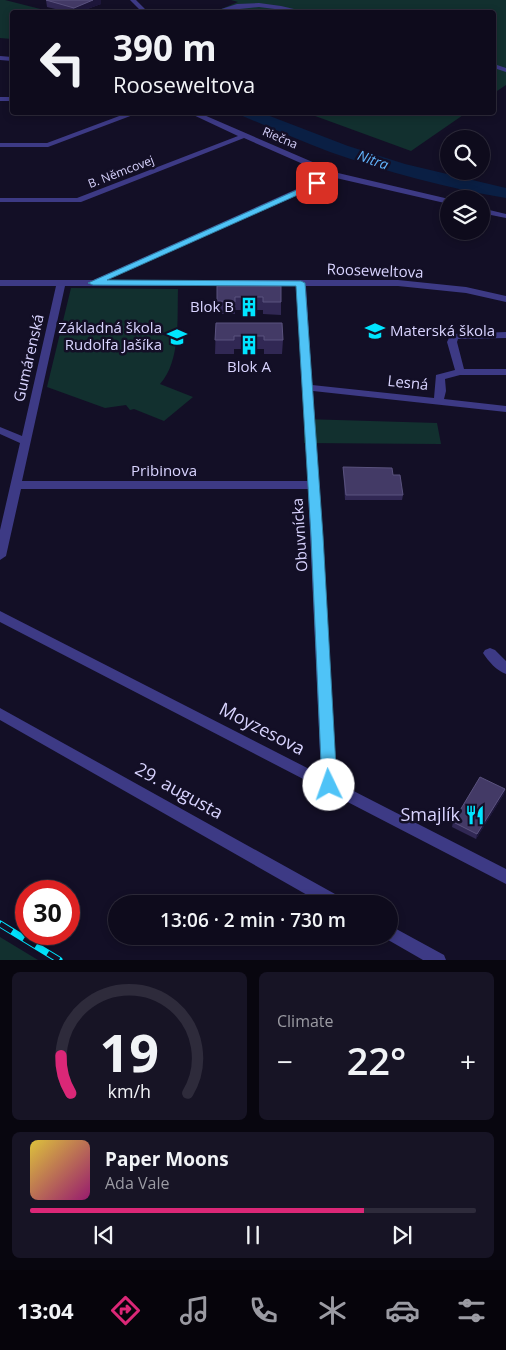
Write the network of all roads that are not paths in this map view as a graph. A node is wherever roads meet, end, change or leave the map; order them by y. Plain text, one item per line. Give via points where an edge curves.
1 (133, 0) edge
2 (143, 10) edge
3 (219, 10) edge
4 (295, 10) edge
5 (130, 115) edge
6 (197, 115) edge
7 (244, 136) junction
8 (0, 145) edge
9 (335, 175) junction
10 (0, 200) edge
11 (440, 200) edge
12 (490, 212) edge
13 (506, 216) edge
14 (0, 282) edge
15 (61, 283) junction
16 (93, 283) junction
17 (301, 283) junction
18 (506, 299) edge
19 (506, 335) edge
20 (460, 372) junction
21 (506, 372) edge
22 (307, 387) junction
23 (438, 401) junction
24 (506, 409) edge
25 (0, 430) edge
26 (25, 440) junction
27 (16, 484) junction
28 (313, 485) junction
29 (0, 556) edge
30 (0, 616) edge
31 (490, 653) dead end
32 (506, 669) edge
33 (0, 713) edge
34 (329, 785) junction
35 (506, 877) edge
36 (322, 895) edge
37 (398, 937) edge
38 (438, 960) edge

1 - 2 street
3 - 4 street via 246,3 265,3
5 - 8 street via 48,145
6 - 7 street, Riečna
7 - 9 street, Riečna
7 - 10 street, B. Němcovej via 78,200
9 - 11 street, Riečna
9 - 16 street
12 - 13 street
14 - 15 street, Rooseweltova
15 - 16 street, Rooseweltova
15 - 26 street, Gumárenská
16 - 17 street, Rooseweltova
17 - 18 street, Rooseweltova via 398,283 466,290
17 - 22 street, Obuvnícka
19 - 20 street via 454,336 452,342
20 - 21 street
20 - 23 street via 440,377
22 - 23 street, Lesná
22 - 28 street, Obuvnícka
23 - 24 street, Lesná
25 - 26 street
26 - 27 street, Gumárenská
27 - 28 street, Pribinova
27 - 29 street, Gumárenská
28 - 34 street, Obuvnícka
30 - 34 street, Moyzesova
31 - 32 street
33 - 36 street, 29. augusta
34 - 35 street, Moyzesova
37 - 38 street

